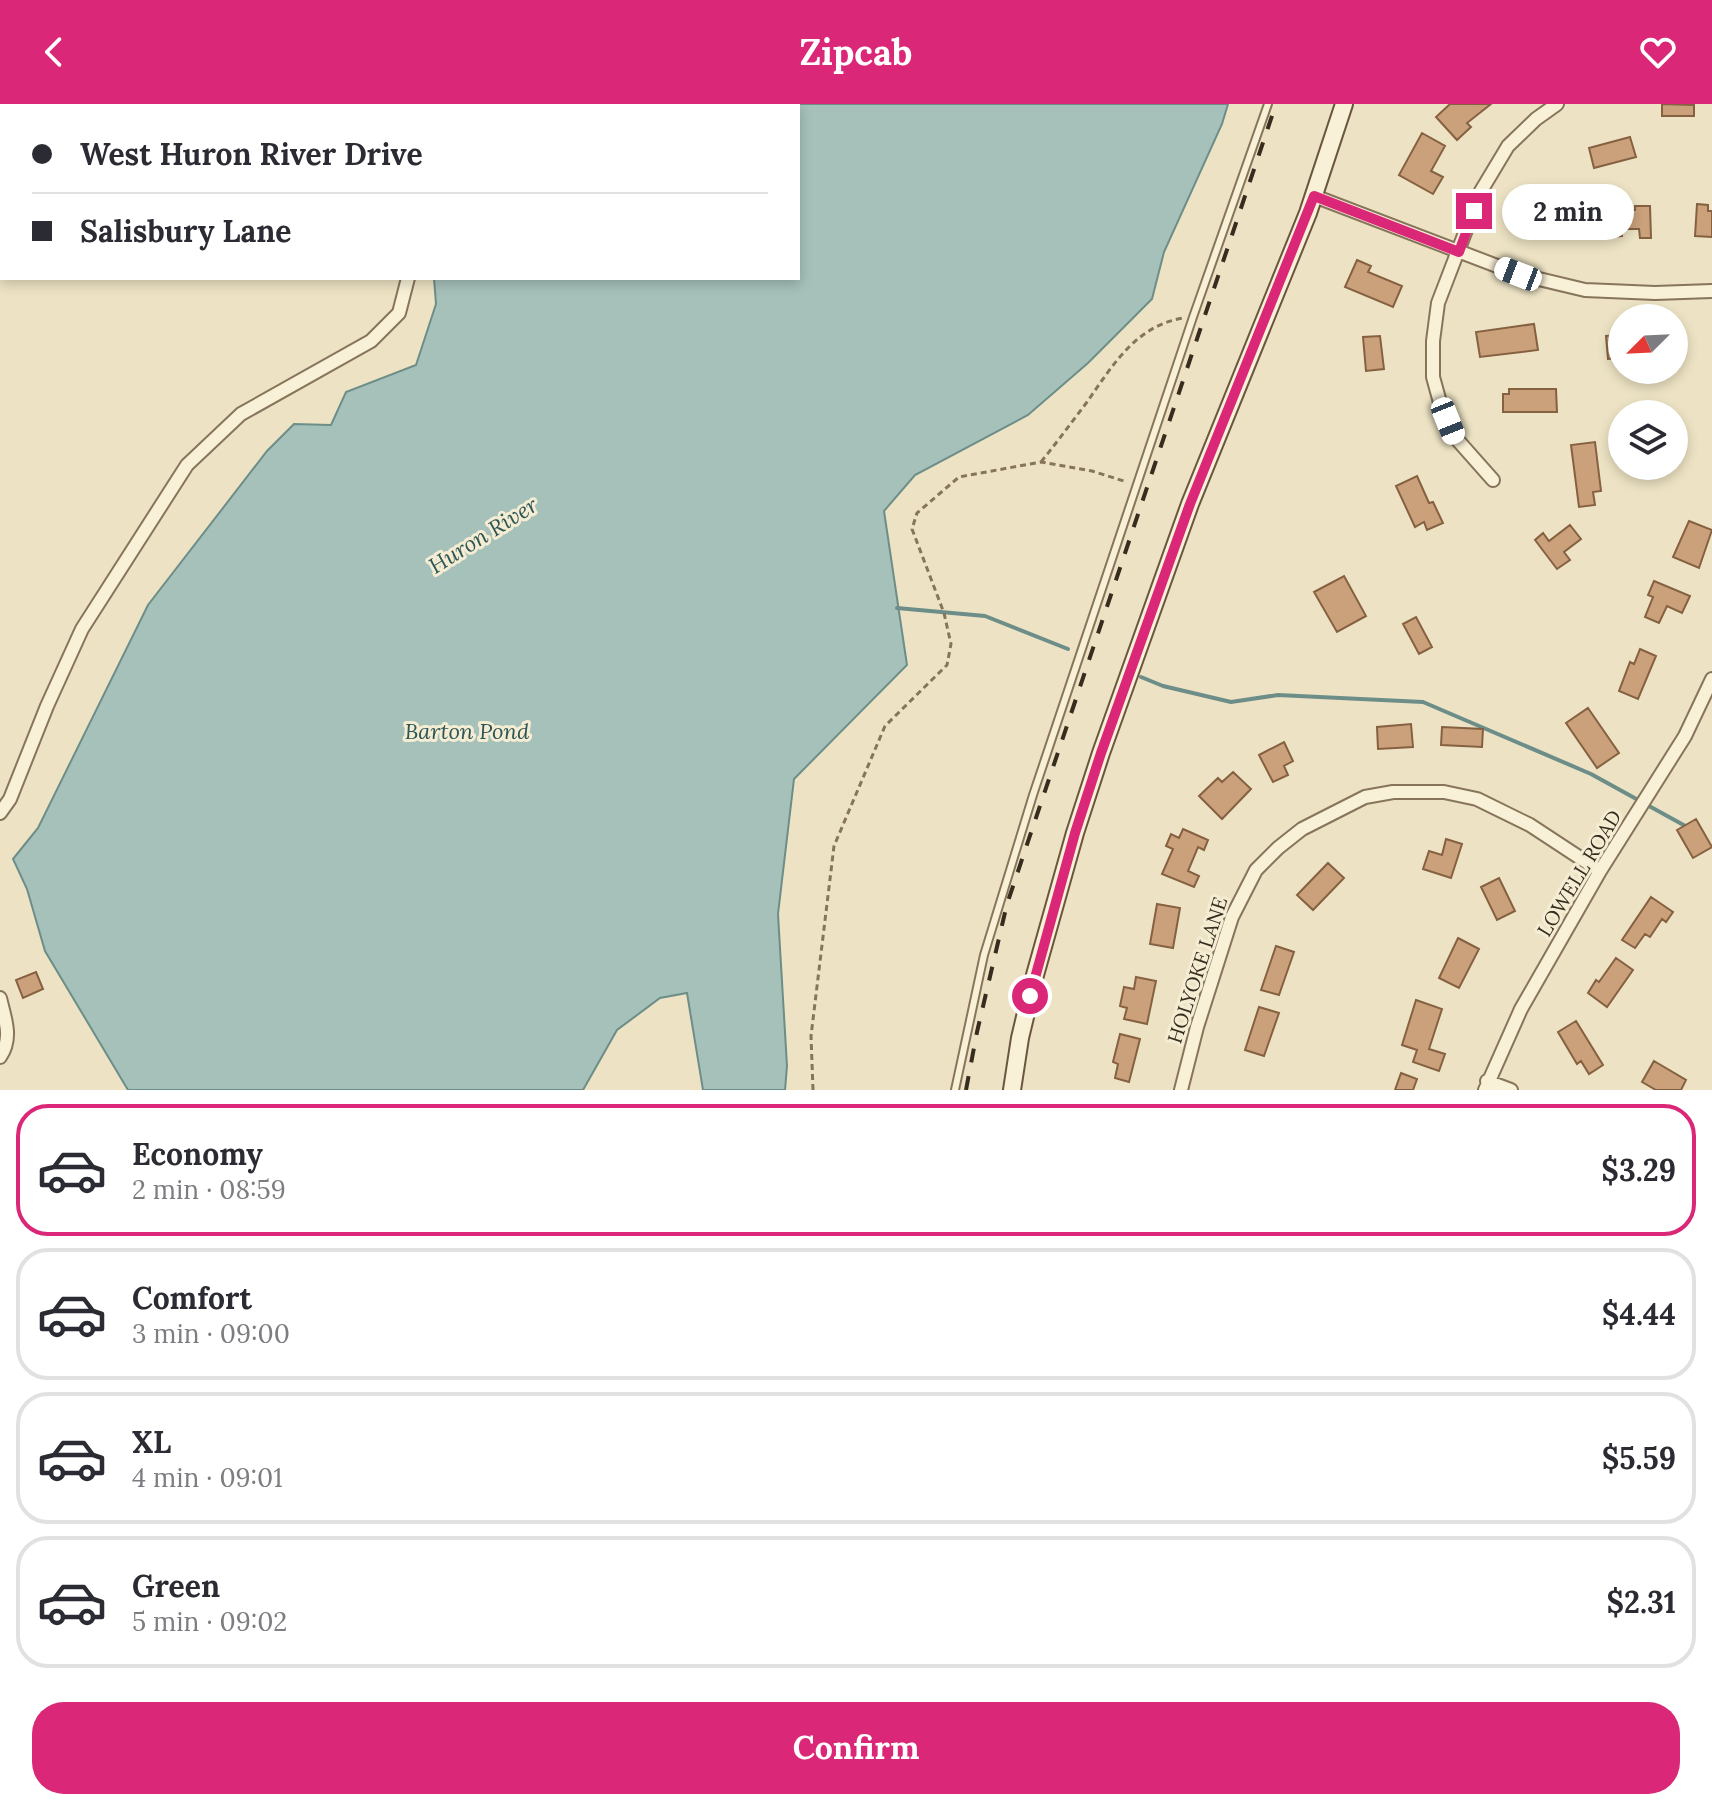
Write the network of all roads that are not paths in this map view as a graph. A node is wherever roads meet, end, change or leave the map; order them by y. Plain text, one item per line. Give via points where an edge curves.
1 (1268, 104) edge
2 (1344, 104) edge
3 (1557, 104) edge
4 (1314, 196) junction
5 (1459, 252) junction
6 (407, 280) edge
7 (1712, 291) edge
8 (1493, 480) dead end
9 (1712, 679) edge
10 (0, 813) edge
11 (1600, 871) junction
12 (0, 998) edge
13 (0, 1057) edge
14 (1486, 1086) edge
15 (955, 1090) edge
16 (1012, 1090) edge
17 (1181, 1090) edge
18 (1511, 1090) edge

1 - 15 lane via 1033,795 984,955
2 - 4 street
3 - 5 street via 1508,146 1481,191
4 - 5 street
4 - 16 street via 1190,504 1101,753 1035,975
5 - 7 street via 1518,274 1585,290
5 - 8 street via 1438,303 1433,377 1454,436
6 - 10 street via 399,313 371,341 241,414 187,465 82,629
9 - 11 street, LOWELL ROAD via 1685,736
11 - 14 street, LOWELL ROAD via 1521,1009
11 - 17 street, HOLYOKE LANE via 1530,825 1477,799 1444,792 1365,797 1302,829 1256,870 1232,917
12 - 13 street via 8,1030
14 - 18 street

